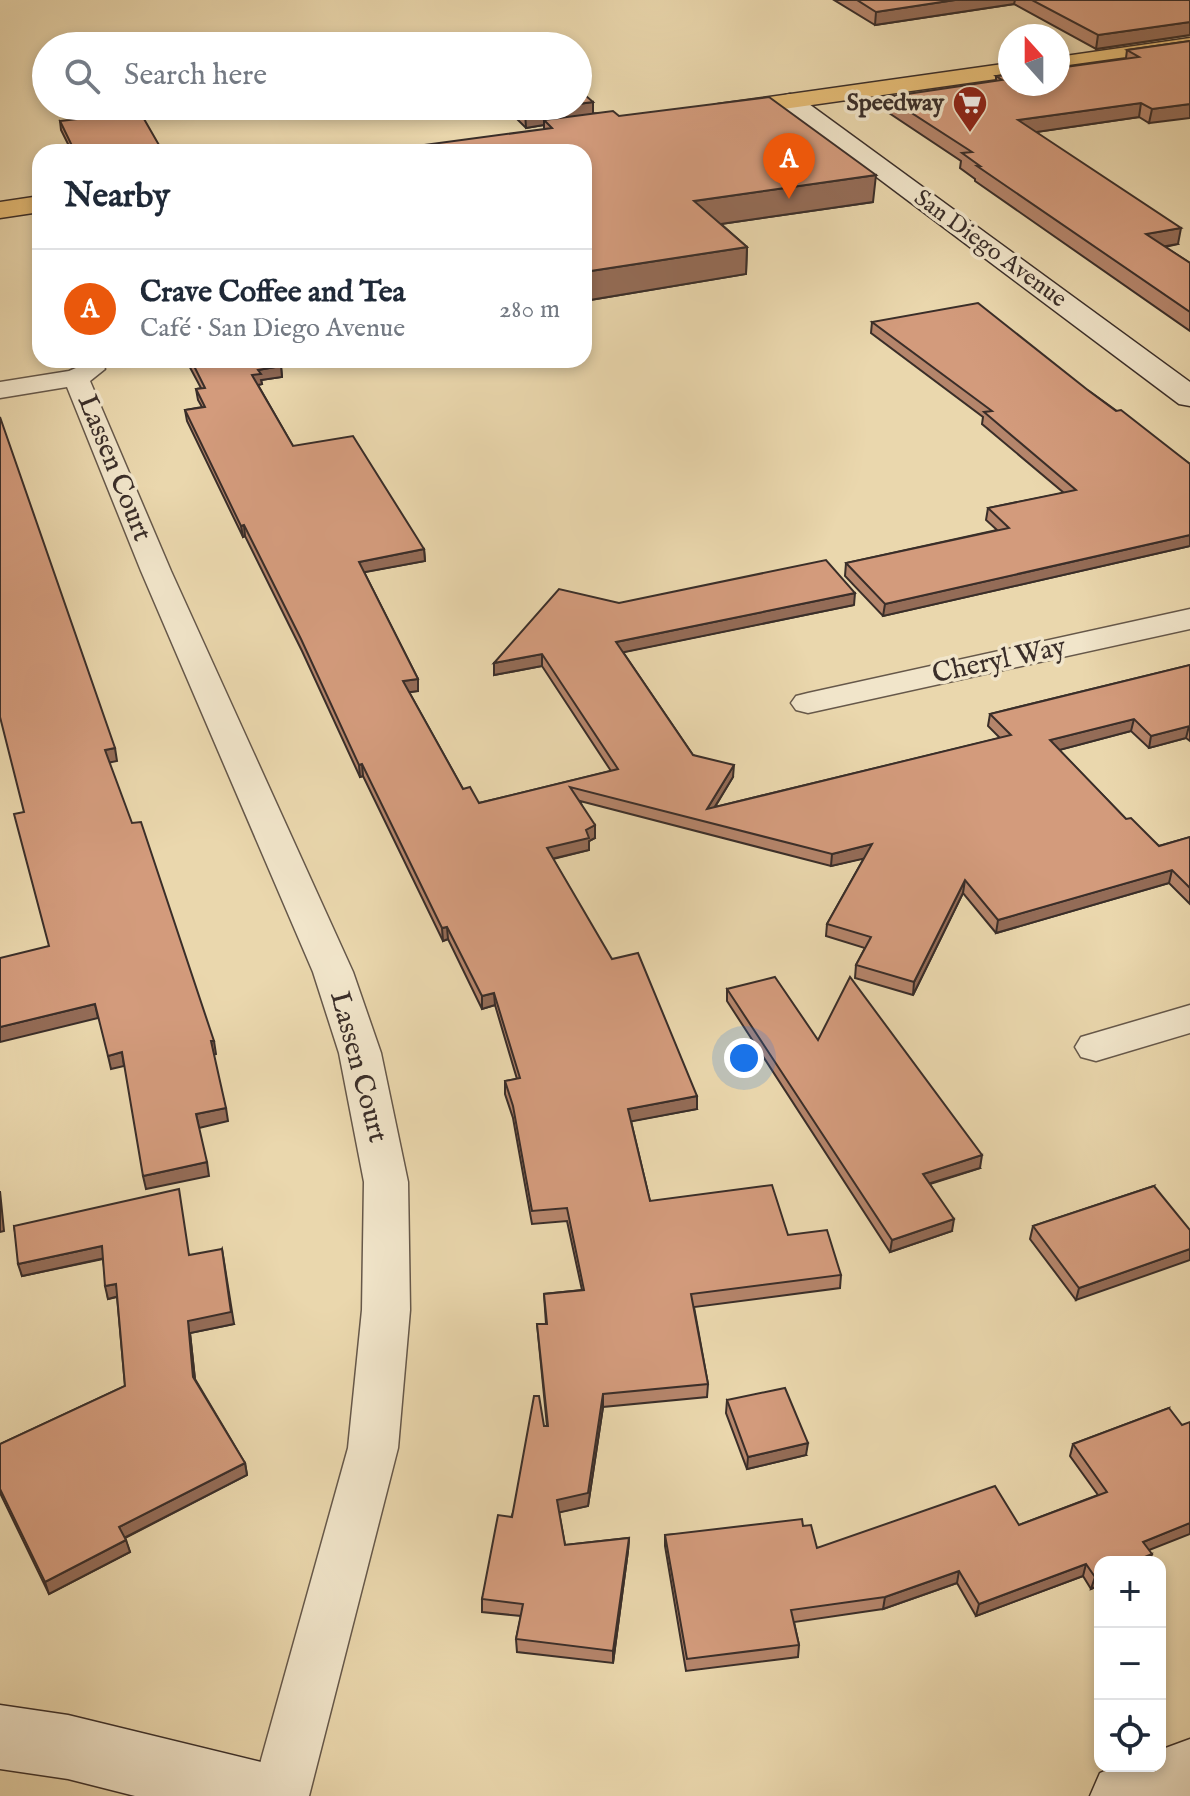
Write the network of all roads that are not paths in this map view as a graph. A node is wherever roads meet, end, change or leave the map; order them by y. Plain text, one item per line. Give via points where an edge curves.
1 (1190, 45) edge
2 (1070, 62) edge
3 (998, 72) edge
4 (790, 101) junction
5 (689, 115) edge
6 (32, 205) edge
7 (0, 210) edge
8 (0, 390) edge
9 (1190, 397) edge
10 (1190, 619) edge
11 (808, 703) dead end
12 (1190, 1019) edge
13 (1096, 1047) dead end
14 (0, 1737) edge
15 (1190, 1771) edge
16 (265, 1796) edge
17 (280, 1796) edge
18 (1124, 1796) edge

1 - 2 main road
3 - 4 main road
4 - 5 main road
4 - 9 street, San Diego Avenue
6 - 7 main road
8 - 17 street, Lassen Court via 84,373 163,586 333,972 360,1053 386,1182 386,1310 373,1448
10 - 11 street, Cheryl Way
12 - 13 street
14 - 16 street via 68,1747
15 - 18 street

